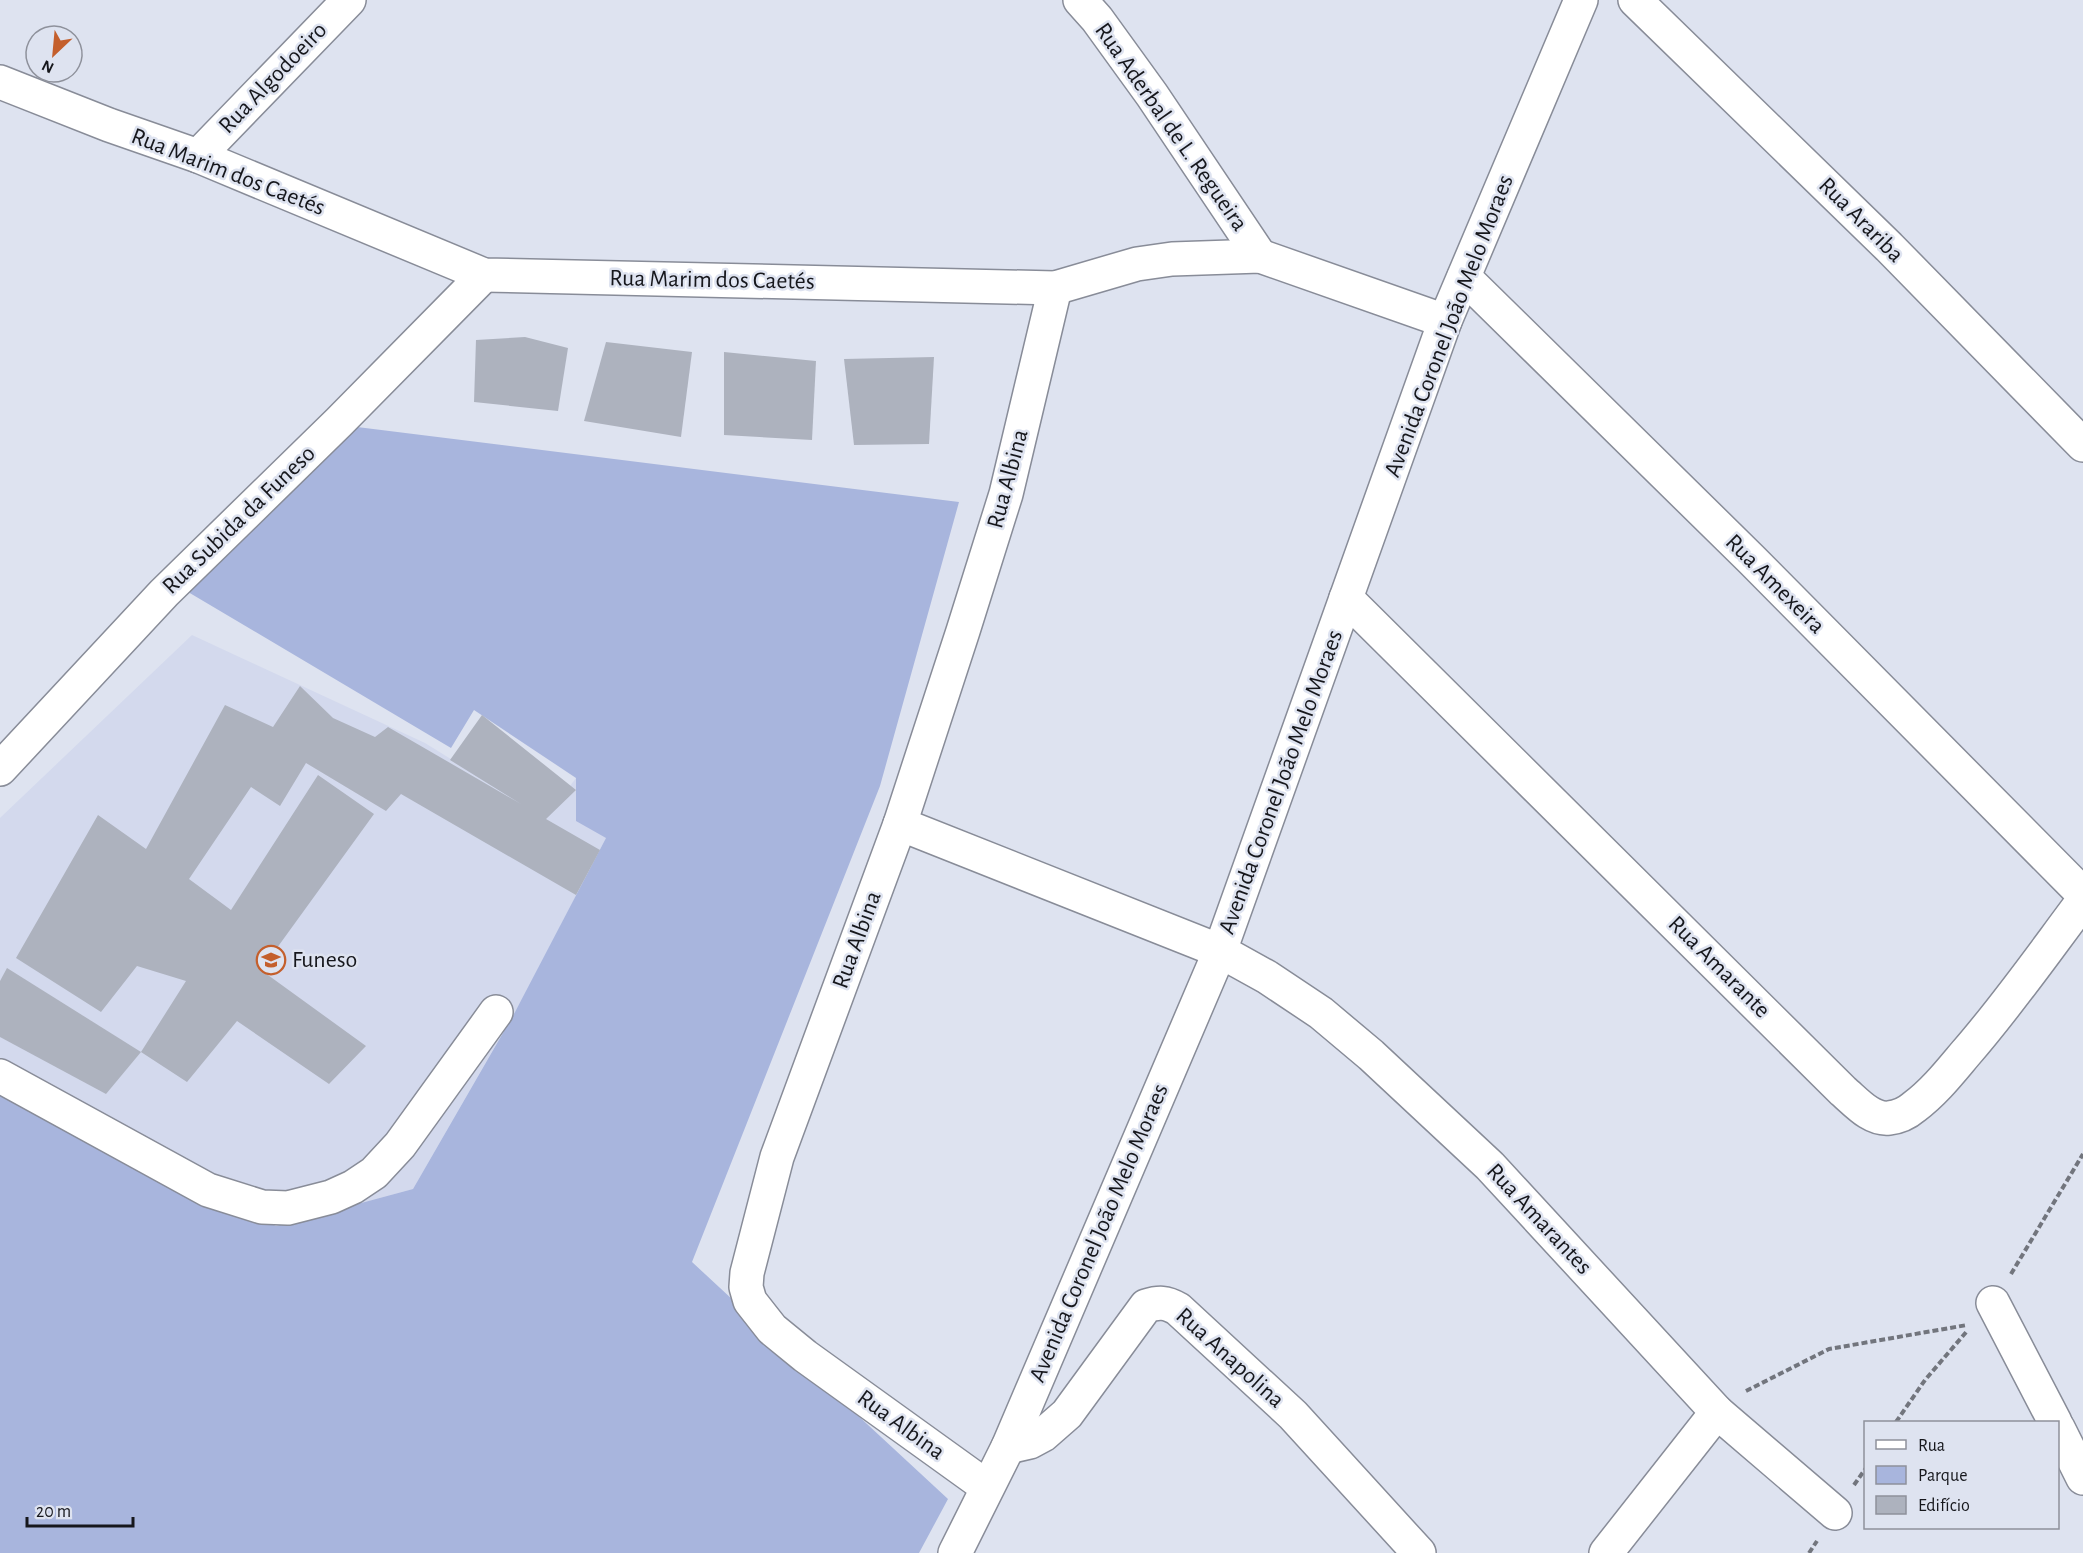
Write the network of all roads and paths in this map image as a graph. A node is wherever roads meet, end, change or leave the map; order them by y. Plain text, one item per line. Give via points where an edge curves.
1 (349, 0) edge
2 (1080, 0) edge
3 (1581, 0) edge
4 (1635, 0) edge
5 (0, 82) edge
6 (198, 156) junction
7 (1260, 256) junction
8 (484, 275) junction
9 (1464, 277) junction
10 (1055, 288) junction
11 (1445, 321) junction
12 (2083, 445) edge
13 (1346, 598) junction
14 (0, 769) edge
15 (900, 824) junction
16 (2083, 894) edge
17 (2083, 901) edge
18 (1220, 951) junction
19 (496, 1012) dead end
20 (0, 1076) edge
21 (1983, 1313) joint
22 (1717, 1412) junction
23 (2054, 1421) edge
24 (2059, 1430) edge
25 (1008, 1447) junction
26 (2083, 1478) edge
27 (987, 1487) junction
28 (1835, 1513) dead end
29 (955, 1553) edge
30 (1419, 1553) edge
31 (1606, 1553) edge

1 - 6 street, Rua Algodoeiro
2 - 7 street, Rua Aderbal de L. Regueira via 1152,94
3 - 9 street, Avenida Coronel João Melo Moraes
4 - 12 street, Rua Arariba via 1889,247
5 - 6 street, Rua Marim dos Caetés
6 - 8 street, Rua Marim dos Caetés
7 - 10 street, Rua Marim dos Caetés via 1137,264
7 - 11 street, Rua Marim dos Caetés
8 - 10 street, Rua Marim dos Caetés
8 - 14 street, Rua Subida da Funeso via 164,593
9 - 11 street, Avenida Coronel João Melo Moraes
9 - 16 street, Rua Amexeira
10 - 15 street, Rua Albina via 1006,494
11 - 13 street, Avenida Coronel João Melo Moraes
13 - 17 street, Rua Amarante via 1844,1091 1876,1116 1902,1116 1937,1086 1988,1028
13 - 18 street, Avenida Coronel João Melo Moraes
15 - 18 street, Rua Amarantes
15 - 27 street, Rua Albina via 777,1157 750,1256 746,1287 750,1301 780,1336
18 - 22 street, Rua Amarantes via 1321,1013 1371,1055 1490,1166
18 - 25 street, Avenida Coronel João Melo Moraes
19 - 20 street via 400,1145 374,1173 332,1197 288,1208 262,1207 208,1190
21 - 22 path via 1829,1349 1726,1401
21 - 23 street
22 - 28 street, Rua Amarantes
22 - 31 street
24 - 26 street
25 - 27 street, Avenida Coronel João Melo Moraes
25 - 30 street, Rua Anapolina via 1030,1442 1067,1414 1146,1306 1166,1302 1179,1309 1293,1415
27 - 29 street, Avenida Coronel João Melo Moraes

